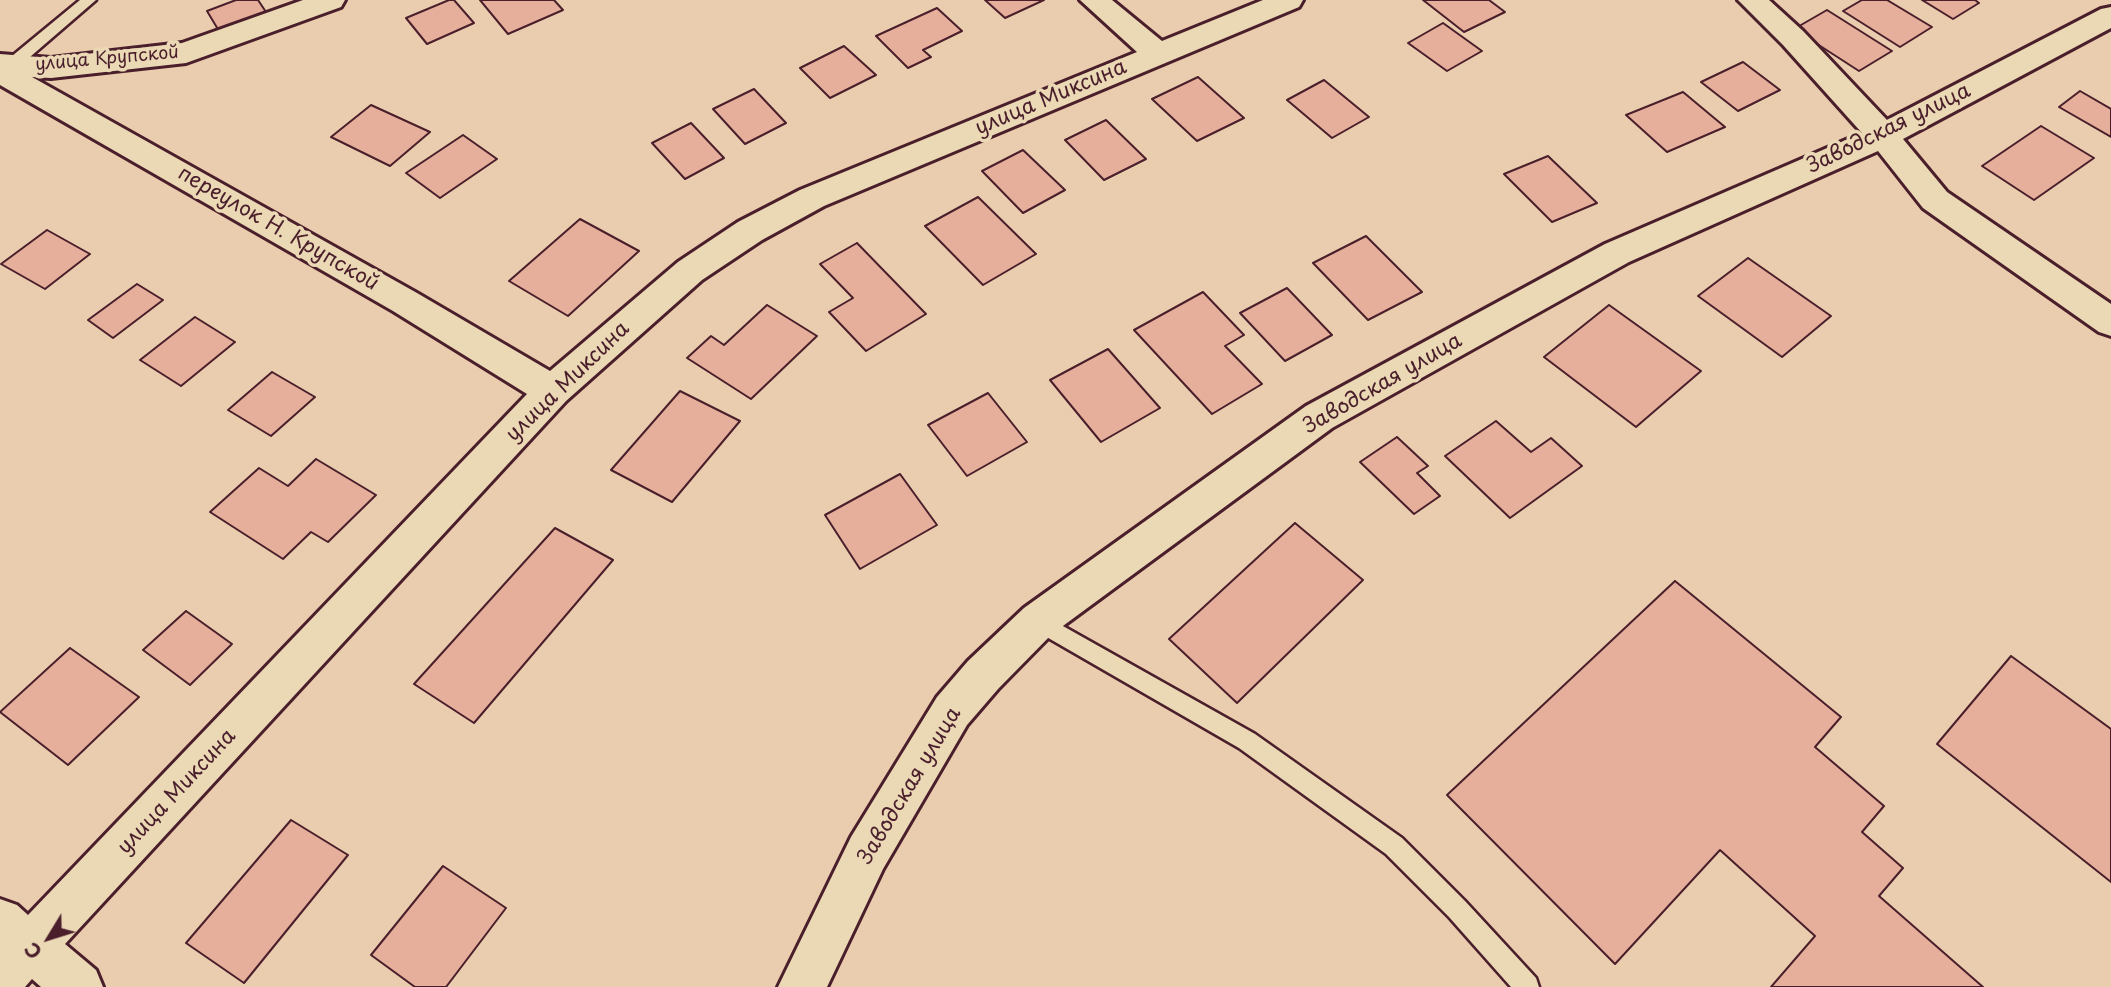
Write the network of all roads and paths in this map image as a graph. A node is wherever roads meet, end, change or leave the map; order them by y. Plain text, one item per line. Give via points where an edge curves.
1 (89, 0) edge
2 (331, 0) edge
3 (1094, 0) edge
4 (1289, 0) edge
5 (1752, 0) edge
6 (2111, 16) edge
7 (1157, 53) junction
8 (4, 67) edge
9 (1884, 136) junction
10 (2111, 323) edge
11 (553, 391) junction
12 (1038, 621) junction
13 (10, 949) edge
14 (79, 987) edge
15 (802, 987) edge
16 (1527, 987) edge

1 - 8 lane
2 - 8 street, улица Крупской via 186,53 51,68
3 - 7 street
4 - 7 street, улица Миксина
5 - 9 street
6 - 9 street, Заводская улица
7 - 11 street, улица Миксина via 812,198 750,231 690,271
8 - 11 street, переулок Н. Крупской
9 - 10 street via 1935,200
9 - 12 street, Заводская улица via 1617,253 1319,417
11 - 13 street, улица Миксина
12 - 15 street, Заводская улица via 952,711 867,853
12 - 16 lane via 1247,741 1394,846
13 - 14 street

